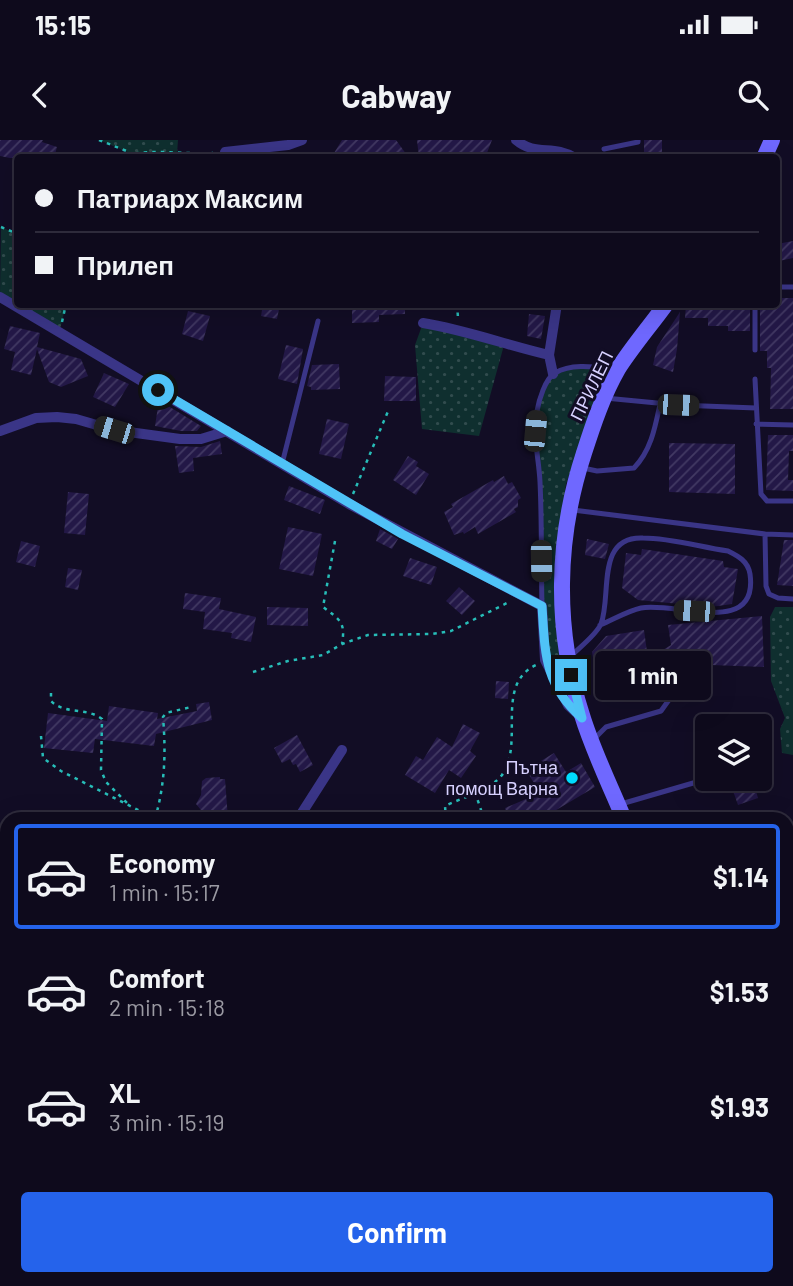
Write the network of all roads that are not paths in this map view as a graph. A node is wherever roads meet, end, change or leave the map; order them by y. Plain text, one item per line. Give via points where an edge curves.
1 (302, 140) edge
2 (516, 140) edge
3 (638, 140) edge
4 (604, 149) dead end
5 (225, 152) road end
6 (567, 154) edge
7 (17, 308) edge
8 (556, 308) edge
9 (663, 308) edge
10 (755, 308) edge
11 (318, 321) dead end
12 (423, 323) dead end
13 (755, 349) dead end
14 (549, 355) junction
15 (618, 369) junction
16 (553, 374) junction
17 (755, 379) dead end
18 (604, 398) junction
19 (660, 404) junction
20 (756, 408) junction
21 (756, 424) junction
22 (793, 425) edge
23 (0, 431) edge
24 (227, 431) junction
25 (282, 464) junction
26 (580, 467) junction
27 (793, 501) edge
28 (568, 509) junction
29 (765, 534) junction
30 (793, 535) edge
31 (793, 599) edge
32 (542, 606) junction
33 (600, 625) junction
34 (568, 659) junction
35 (671, 697) dead end
36 (582, 718) junction
37 (591, 741) junction
38 (342, 750) dead end
39 (695, 784) edge
40 (303, 812) edge
41 (621, 812) edge

1 - 5 street
2 - 6 street via 525,148
3 - 4 lane
7 - 24 street
8 - 14 street
9 - 15 street, ПРИЛЕП
10 - 13 lane
11 - 25 lane
12 - 14 street via 458,328
14 - 16 street
15 - 16 lane via 586,366
15 - 18 street, ПРИЛЕП
16 - 32 lane via 537,411 535,431
17 - 20 lane
18 - 19 lane
18 - 26 street, ПРИЛЕП
19 - 20 lane
19 - 26 lane via 652,439 634,468 597,471
20 - 21 lane
21 - 22 lane
21 - 27 lane via 761,494 767,501
23 - 24 street via 36,418 57,417 180,439 201,439
24 - 25 street
25 - 32 street
26 - 28 street, ПРИЛЕП
28 - 29 lane
28 - 34 street, ПРИЛЕП via 562,612
29 - 30 lane
29 - 31 lane via 769,594
32 - 36 street via 545,660 568,705
33 - 33 lane via 641,608 736,610 750,592 749,568 728,551 641,537 625,540 615,548 607,573
33 - 34 lane
34 - 36 street, ПРИЛЕП
35 - 37 lane via 661,712 606,727
36 - 37 street, ПРИЛЕП
37 - 41 street, ПРИЛЕП
38 - 40 street
39 - 41 lane

